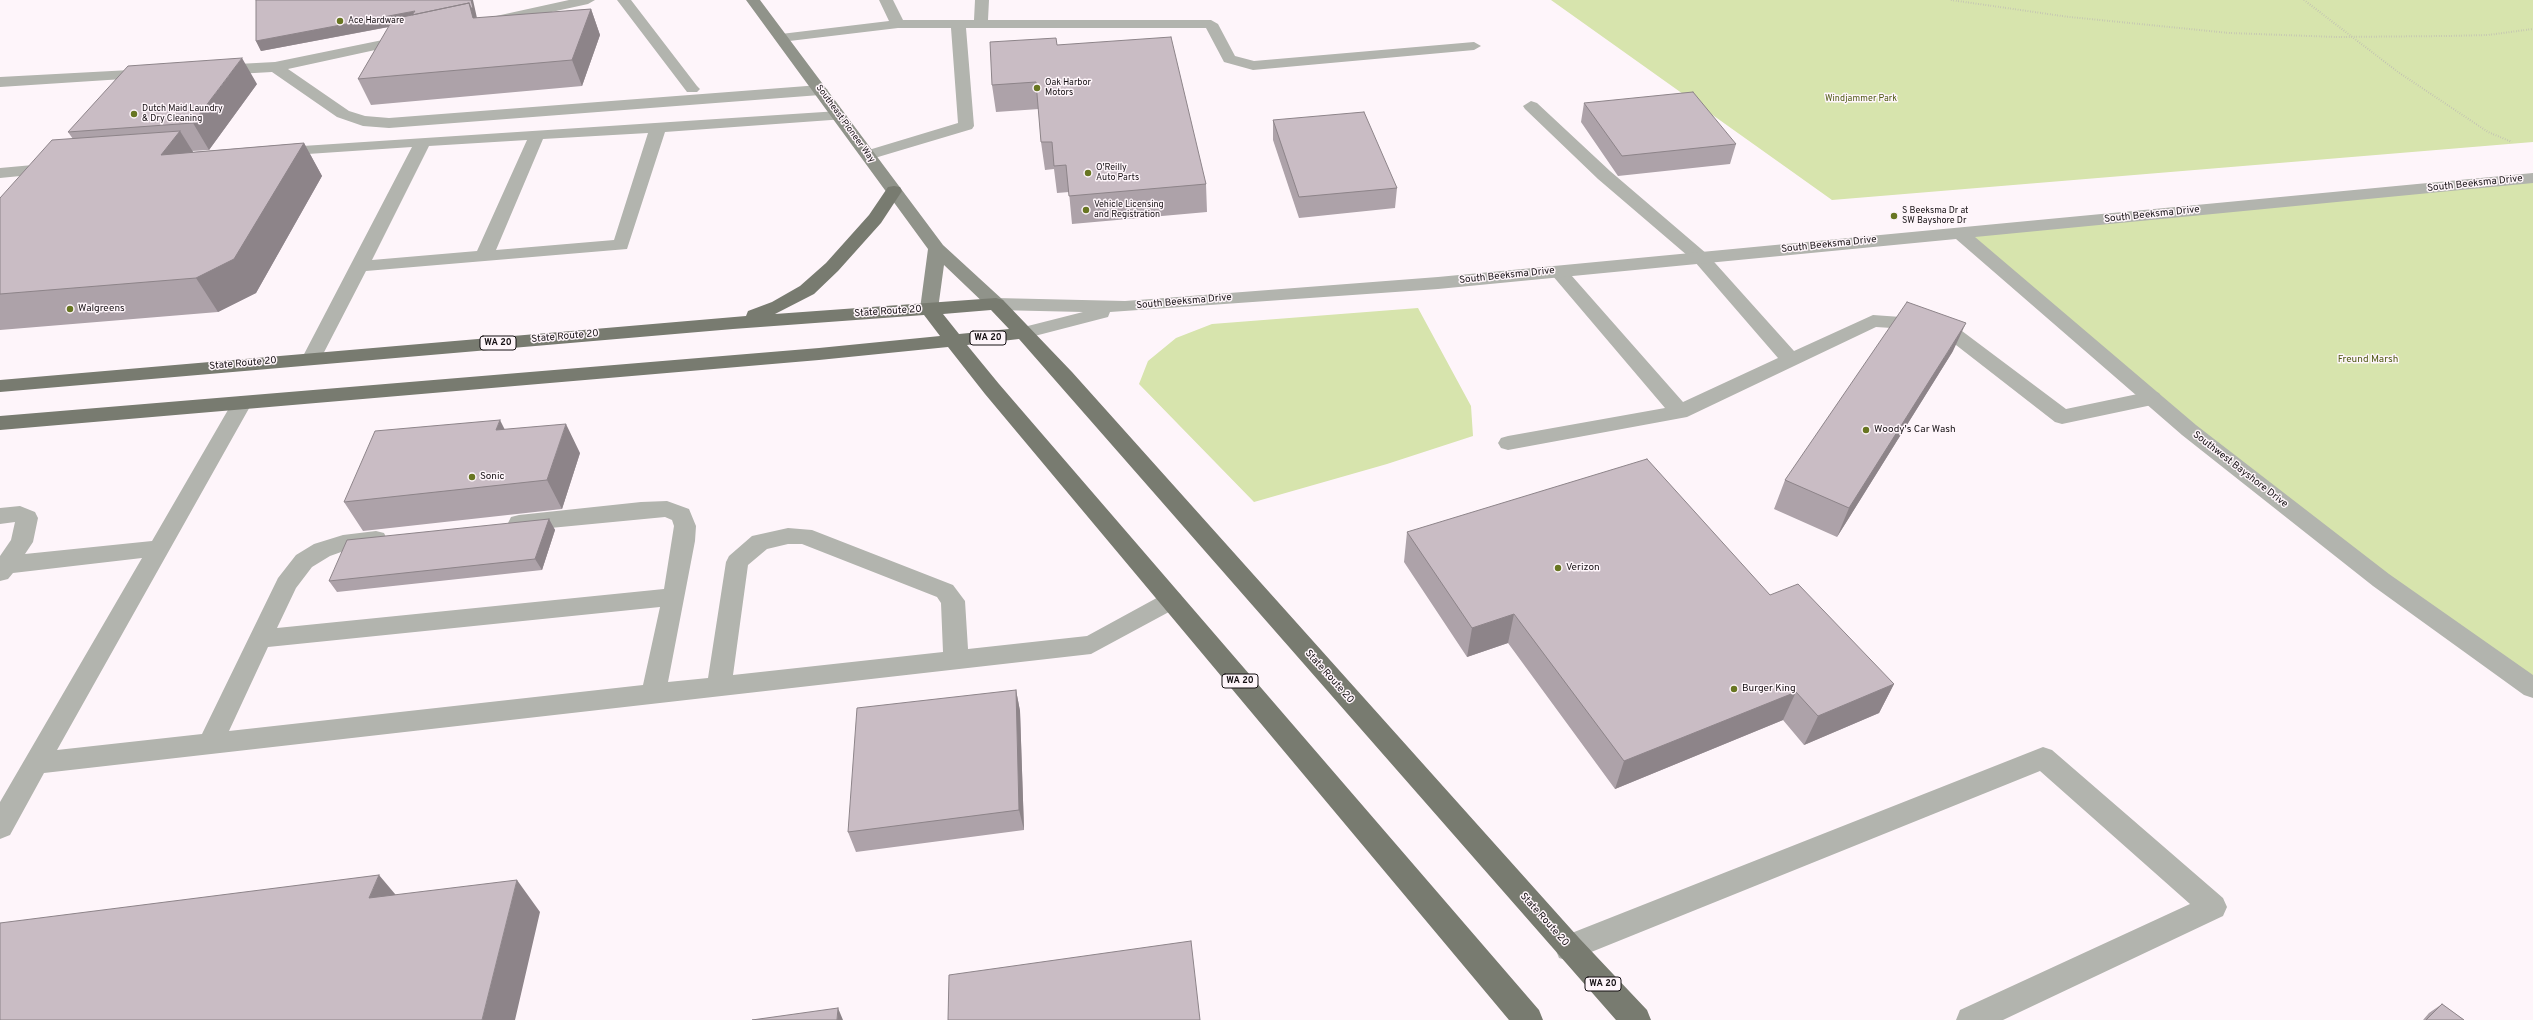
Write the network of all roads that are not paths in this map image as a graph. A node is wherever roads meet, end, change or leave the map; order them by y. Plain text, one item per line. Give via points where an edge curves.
1 (513, 0) edge
2 (588, 0) edge
3 (624, 0) edge
4 (753, 0) edge
5 (886, 0) edge
6 (982, 0) edge
7 (518, 15) junction
8 (480, 23) edge
9 (898, 24) junction
10 (958, 24) junction
11 (981, 24) junction
12 (419, 36) edge
13 (781, 38) junction
14 (1474, 46) dead end
15 (275, 67) junction
16 (204, 71) edge
17 (165, 73) edge
18 (0, 82) edge
19 (692, 89) dead end
20 (820, 90) junction
21 (1531, 106) dead end
22 (839, 116) junction
23 (658, 127) junction
24 (537, 135) junction
25 (423, 142) junction
26 (260, 153) edge
27 (868, 155) junction
28 (71, 167) edge
29 (0, 172) edge
30 (2533, 178) edge
31 (894, 191) junction
32 (1960, 233) junction
33 (937, 249) junction
34 (484, 256) junction
35 (1701, 258) junction
36 (360, 266) junction
37 (1558, 271) junction
38 (996, 304) junction
39 (1126, 307) junction
40 (929, 309) junction
41 (733, 323) junction
42 (1024, 333) junction
43 (953, 342) junction
44 (312, 358) junction
45 (1791, 360) junction
46 (0, 386) edge
47 (2152, 398) junction
48 (242, 403) junction
49 (1680, 412) junction
50 (0, 423) edge
51 (1508, 443) dead end
52 (0, 516) edge
53 (500, 525) edge
54 (398, 536) edge
55 (159, 548) junction
56 (2, 568) edge
57 (674, 597) junction
58 (1172, 600) junction
59 (260, 639) junction
60 (956, 660) junction
61 (719, 686) junction
62 (2533, 688) edge
63 (653, 694) junction
64 (210, 744) junction
65 (36, 763) junction
66 (0, 827) edge
67 (1569, 948) junction
68 (1528, 1020) edge
69 (1636, 1020) edge
70 (1971, 1020) edge

1 - 7 street
2 - 7 street
3 - 19 street
4 - 13 main road, Southeast Pioneer Way
5 - 9 street
6 - 11 street
7 - 8 street
9 - 10 street
9 - 13 street
10 - 11 street
10 - 27 street via 966,126
11 - 14 street via 1211,24 1230,59 1253,66
12 - 15 street
13 - 20 main road, Southeast Pioneer Way
15 - 16 street
15 - 20 street via 342,114 363,121 389,123
17 - 18 street
20 - 22 main road, Southeast Pioneer Way
21 - 35 street via 1604,175
22 - 23 street
22 - 27 main road, Southeast Pioneer Way
23 - 24 street
23 - 34 street via 621,245
24 - 25 street
24 - 34 street
25 - 26 street
25 - 36 street
27 - 31 main road, Southeast Pioneer Way
28 - 29 street
30 - 32 street, South Beeksma Drive
31 - 33 main road, Southeast Pioneer Way
31 - 41 main road via 855,243 807,290 780,306
32 - 35 street, South Beeksma Drive
32 - 47 street, Southwest Bayshore Drive
33 - 38 main road, Southeast Pioneer Way
33 - 40 main road
34 - 36 street
35 - 37 street, South Beeksma Drive
35 - 45 street
36 - 44 street
37 - 39 street, South Beeksma Drive
37 - 49 street
38 - 39 street, South Beeksma Drive
38 - 40 main road, State Route 20 / WA 20
38 - 42 main road, State Route 20 / WA 20
39 - 42 street, South Beeksma Drive
40 - 41 main road, State Route 20 / WA 20
40 - 43 main road, WA 20
41 - 44 main road, State Route 20 / WA 20
42 - 43 main road, WA 20
42 - 67 main road, State Route 20 / WA 20
43 - 48 main road, WA 20
43 - 58 main road, WA 20
44 - 46 main road, State Route 20 / WA 20
45 - 47 street via 1873,321 1943,326 2062,418
45 - 49 street
47 - 62 street, Southwest Bayshore Drive via 2189,430 2381,580
48 - 50 main road, WA 20
48 - 55 street
49 - 51 street
52 - 56 street via 20,514 27,518 22,542
53 - 57 street via 667,509 681,515 685,526
54 - 59 street via 343,542 322,550 304,561 286,584
55 - 56 street
55 - 65 street
57 - 59 street
57 - 63 street
58 - 60 street via 1091,645
58 - 68 main road, WA 20
59 - 64 street
60 - 61 street
60 - 61 street via 953,601 945,591 804,536 788,536 760,542 737,562
61 - 63 street
63 - 64 street
64 - 65 street
65 - 66 street
67 - 69 main road, State Route 20 / WA 20
67 - 70 street via 2042,758 2213,908

